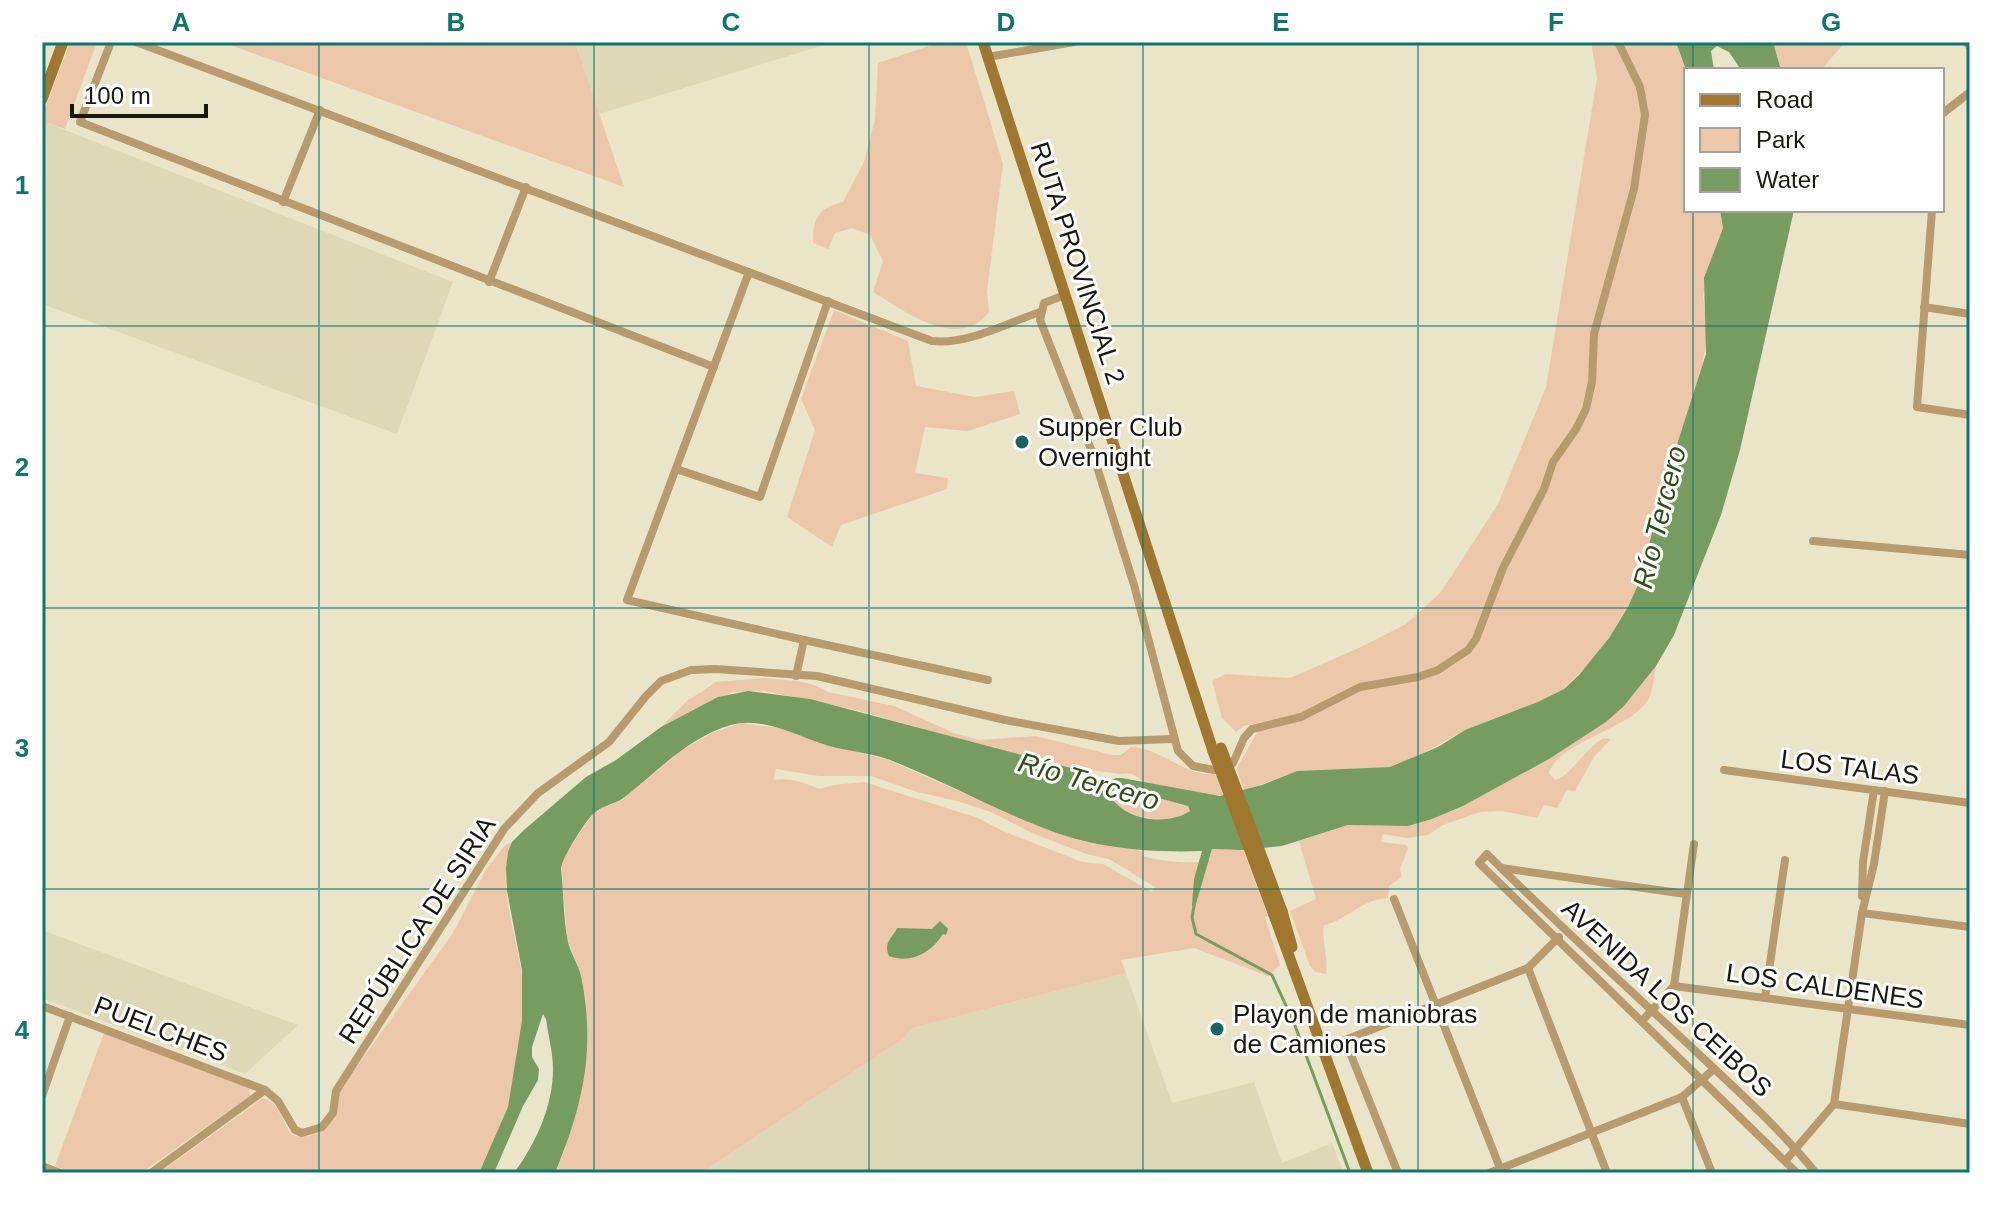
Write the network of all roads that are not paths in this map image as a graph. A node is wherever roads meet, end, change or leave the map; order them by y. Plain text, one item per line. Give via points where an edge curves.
1 (63, 42) edge
2 (111, 42) edge
3 (136, 42) edge
4 (983, 42) edge
5 (1074, 42) edge
6 (1618, 42) edge
7 (1966, 42) edge
8 (1970, 47) edge
9 (988, 57) junction
10 (1970, 92) edge
11 (42, 99) edge
12 (320, 110) junction
13 (1944, 112) edge
14 (526, 187) junction
15 (283, 202) junction
16 (1932, 212) edge
17 (749, 272) junction
18 (489, 282) junction
19 (1065, 295) junction
20 (828, 301) junction
21 (1924, 307) junction
22 (1040, 312) junction
23 (1970, 314) edge
24 (714, 367) junction
25 (1970, 415) edge
26 (676, 469) junction
27 (1813, 541) dead end
28 (1970, 555) edge
29 (804, 640) junction
30 (796, 676) junction
31 (988, 680) dead end
32 (1173, 739) junction
33 (1233, 763) dead end
34 (1214, 770) dead end
35 (1724, 770) dead end
36 (1874, 790) junction
37 (1885, 791) junction
38 (1970, 803) edge
39 (1694, 844) dead end
40 (1785, 860) dead end
41 (1501, 868) junction
42 (1686, 894) junction
43 (1394, 899) dead end
44 (1862, 913) junction
45 (1970, 927) edge
46 (1565, 930) junction
47 (1557, 941) junction
48 (1528, 968) junction
49 (1674, 986) junction
50 (1765, 998) junction
51 (1435, 1004) junction
52 (42, 1006) edge
53 (1847, 1009) junction
54 (1651, 1010) junction
55 (70, 1016) junction
56 (1642, 1021) junction
57 (1970, 1025) edge
58 (1714, 1069) junction
59 (1703, 1080) junction
60 (265, 1090) junction
61 (42, 1096) edge
62 (1682, 1097) junction
63 (1834, 1104) junction
64 (1970, 1124) edge
65 (1591, 1133) junction
66 (1796, 1148) junction
67 (1786, 1160) junction
68 (42, 1166) edge
69 (1501, 1171) edge
70 (60, 1173) edge
71 (151, 1173) edge
72 (1368, 1173) edge
73 (1398, 1173) edge
74 (1489, 1173) edge
75 (1607, 1173) edge
76 (1712, 1173) edge
77 (1797, 1173) edge
78 (1816, 1173) edge

1 - 11 main road
2 - 15 street via 80,122
3 - 12 street
4 - 9 main road, RUTA PROVINCIAL 2
5 - 9 street
6 - 33 street via 1640,87 1645,115 1634,189 1594,334 1586,409 1553,462 1476,639 1438,670 1360,687 1301,717 1252,729
7 - 8 street
9 - 19 main road, RUTA PROVINCIAL 2
10 - 13 street
12 - 14 street
12 - 15 street
14 - 17 street
14 - 18 street
15 - 18 street
16 - 21 street
17 - 20 street
17 - 24 street
18 - 24 street
19 - 22 street via 1044,303
19 - 72 main road, RUTA PROVINCIAL 2, bridge via 1190,681
20 - 22 street via 945,342
20 - 26 street via 760,497
21 - 23 street
21 - 25 street via 1917,407
22 - 32 street via 1134,585
24 - 26 street
26 - 29 street via 627,600
27 - 28 street
29 - 30 street
29 - 31 street
30 - 32 street, REPÚBLICA DE SIRIA via 817,676 1119,741
30 - 60 street, REPÚBLICA DE SIRIA via 715,669 691,670 661,681 609,742 538,793 504,829 336,1091 333,1113 322,1127 295,1130
32 - 34 street via 1186,761
35 - 36 street, LOS TALAS
36 - 37 street, LOS TALAS
36 - 44 street
37 - 38 street, LOS TALAS
37 - 44 street
39 - 42 street
40 - 50 street
41 - 42 street
41 - 46 street, AVENIDA LOS CEIBOS
41 - 47 street, AVENIDA LOS CEIBOS via 1487,854 1479,863
42 - 49 street
43 - 51 street
44 - 45 street
44 - 53 street
46 - 47 street
46 - 54 street, AVENIDA LOS CEIBOS
47 - 48 street
47 - 56 street, AVENIDA LOS CEIBOS
48 - 51 street
48 - 65 street
49 - 50 street, LOS CALDENES
49 - 54 street
50 - 53 street, LOS CALDENES
51 - 69 street
51 - 73 street via 1345,1040
52 - 55 street, PUELCHES
53 - 57 street, LOS CALDENES
53 - 63 street
54 - 56 street
54 - 58 street, AVENIDA LOS CEIBOS
55 - 60 street, PUELCHES
55 - 61 street
56 - 59 street, AVENIDA LOS CEIBOS
58 - 59 street
58 - 66 street, AVENIDA LOS CEIBOS
59 - 62 street
59 - 67 street, AVENIDA LOS CEIBOS
60 - 71 street
62 - 65 street
62 - 76 street
63 - 64 street
63 - 66 street
65 - 69 street
65 - 75 street
66 - 67 street
66 - 78 street, AVENIDA LOS CEIBOS
67 - 77 street, AVENIDA LOS CEIBOS
68 - 70 street
69 - 74 street

